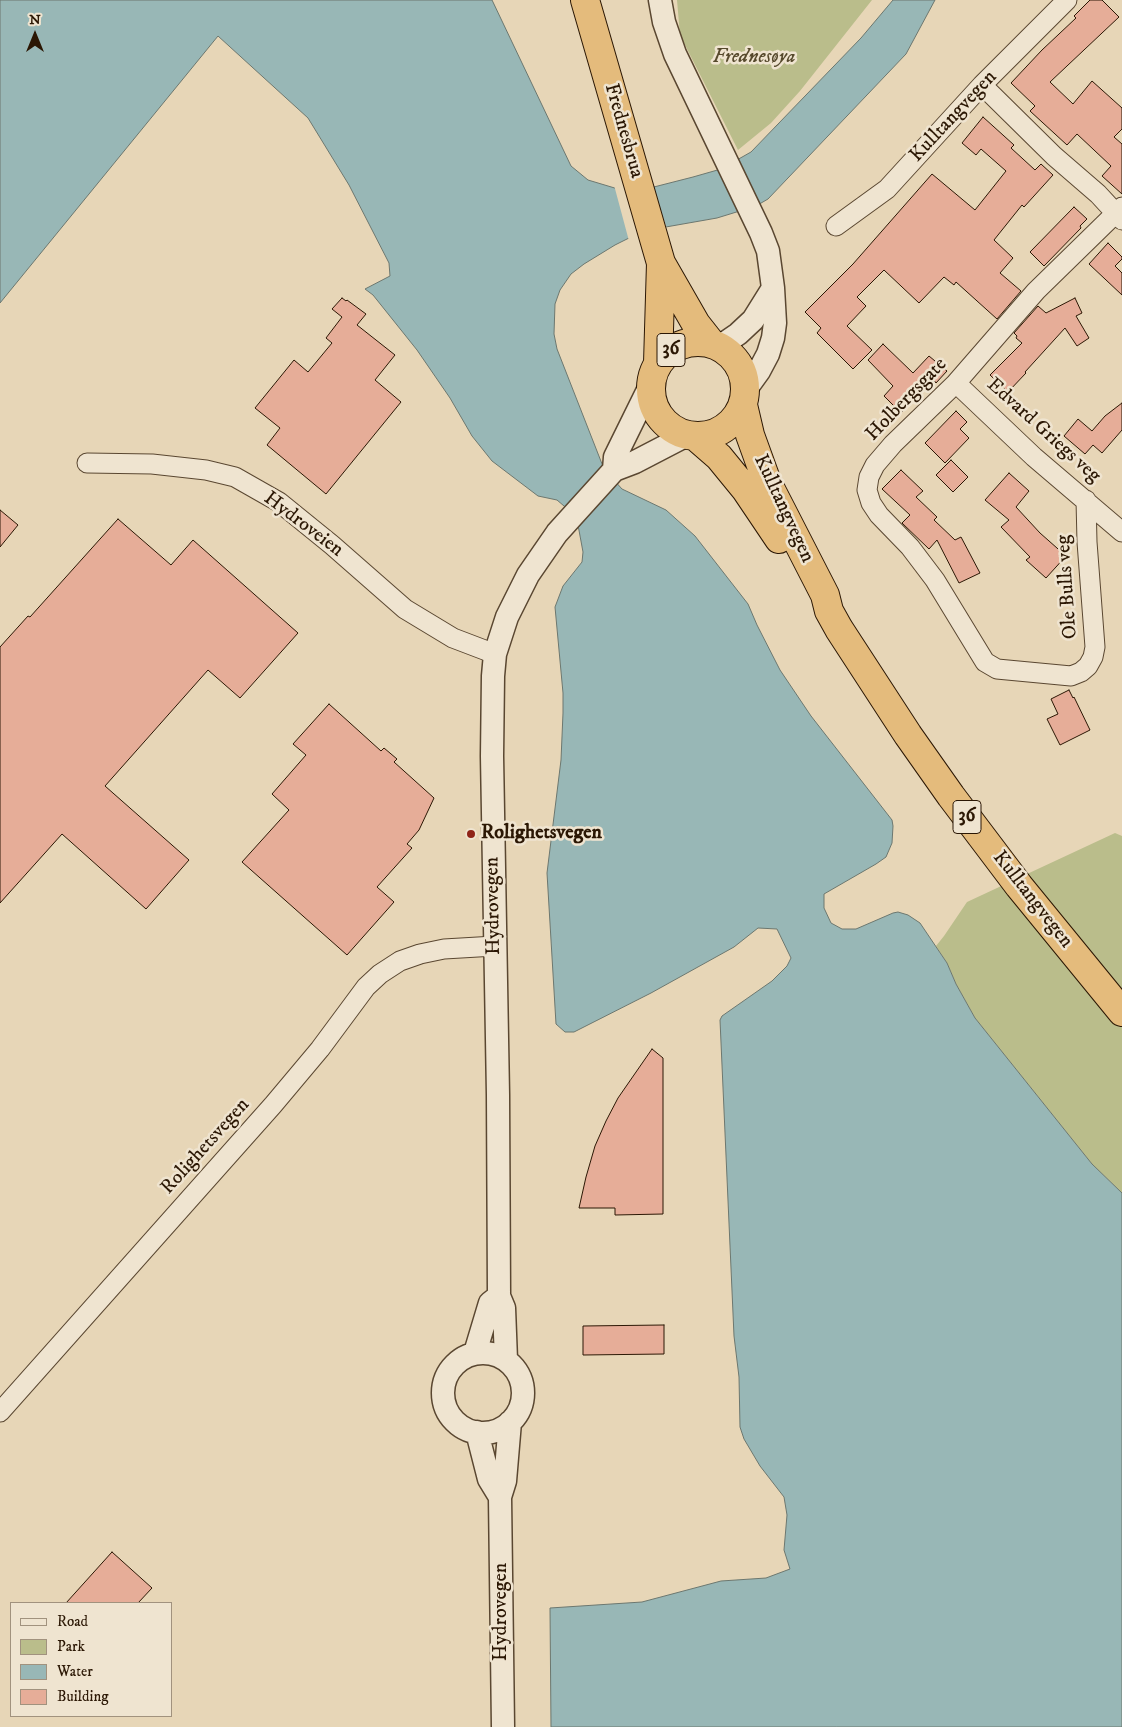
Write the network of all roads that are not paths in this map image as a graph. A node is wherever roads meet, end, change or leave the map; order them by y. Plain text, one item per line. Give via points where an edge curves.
1 (585, 0) edge
2 (660, 0) edge
3 (1066, 0) edge
4 (982, 85) junction
5 (1120, 214) edge
6 (836, 226) dead end
7 (661, 262) junction
8 (773, 288) junction
9 (715, 345) junction
10 (654, 374) junction
11 (956, 383) junction
12 (744, 397) junction
13 (691, 436) junction
14 (87, 463) dead end
15 (614, 470) junction
16 (1086, 500) junction
17 (1122, 532) edge
18 (830, 611) junction
19 (495, 654) junction
20 (997, 669) joint
21 (495, 946) junction
22 (1122, 1012) edge
23 (499, 1296) junction
24 (475, 1353) junction
25 (506, 1360) junction
26 (0, 1412) edge
27 (510, 1422) junction
28 (477, 1432) junction
29 (500, 1497) junction
30 (503, 1727) edge

1 - 7 highway, Frednesbrua / 36
2 - 8 street via 675,54 768,251
3 - 4 street, Kulltangvegen
4 - 5 street via 1054,156
4 - 6 street, Kulltangvegen via 886,189
5 - 11 street, Holbergsgate via 1036,291
7 - 9 highway, 36 via 696,324
7 - 10 highway, 36
8 - 9 street via 753,320 738,334
8 - 12 street via 773,338 768,354
9 - 10 highway, 36 via 696,341 681,345 668,352
9 - 12 highway, 36 via 739,364 744,376
10 - 13 highway, 36 via 651,399 656,412 674,431
10 - 15 street via 615,457
11 - 16 street, Edvard Griegs veg via 1034,457
11 - 20 street, Holbergsgate via 875,465 867,490 879,515 910,547 935,580 985,662
12 - 13 highway via 736,419 724,429 711,435
12 - 18 highway, Kulltangvegen / 36 via 750,435 767,482 825,595
13 - 15 street
13 - 18 highway, Kulltangvegen / 36 via 719,457 746,490 817,600
14 - 19 street, Hydroveien via 152,464 235,477 279,502 405,609 453,638
15 - 19 street, Hydrovegen via 557,533 528,575 508,616
16 - 17 street, Edvard Griegs veg
16 - 20 street, Ole Bulls veg via 1093,657 1088,666 1071,676
18 - 22 highway, Kulltangvegen / 36 via 898,720 951,796 1019,886
19 - 21 street, Hydrovegen via 492,756
21 - 23 street, Hydrovegen
21 - 26 street, Rolighetsvegen via 420,954 400,961 366,987 273,1106
23 - 24 street via 490,1303
23 - 25 street, Hydrovegen via 504,1308
24 - 25 street via 492,1354
24 - 28 street via 453,1366 443,1389 445,1404 452,1418
25 - 27 street via 518,1374 523,1394 518,1412
27 - 28 street via 495,1431
27 - 29 street, Hydrovegen via 505,1481
28 - 29 street, Hydrovegen via 489,1479
29 - 30 street, Hydrovegen

